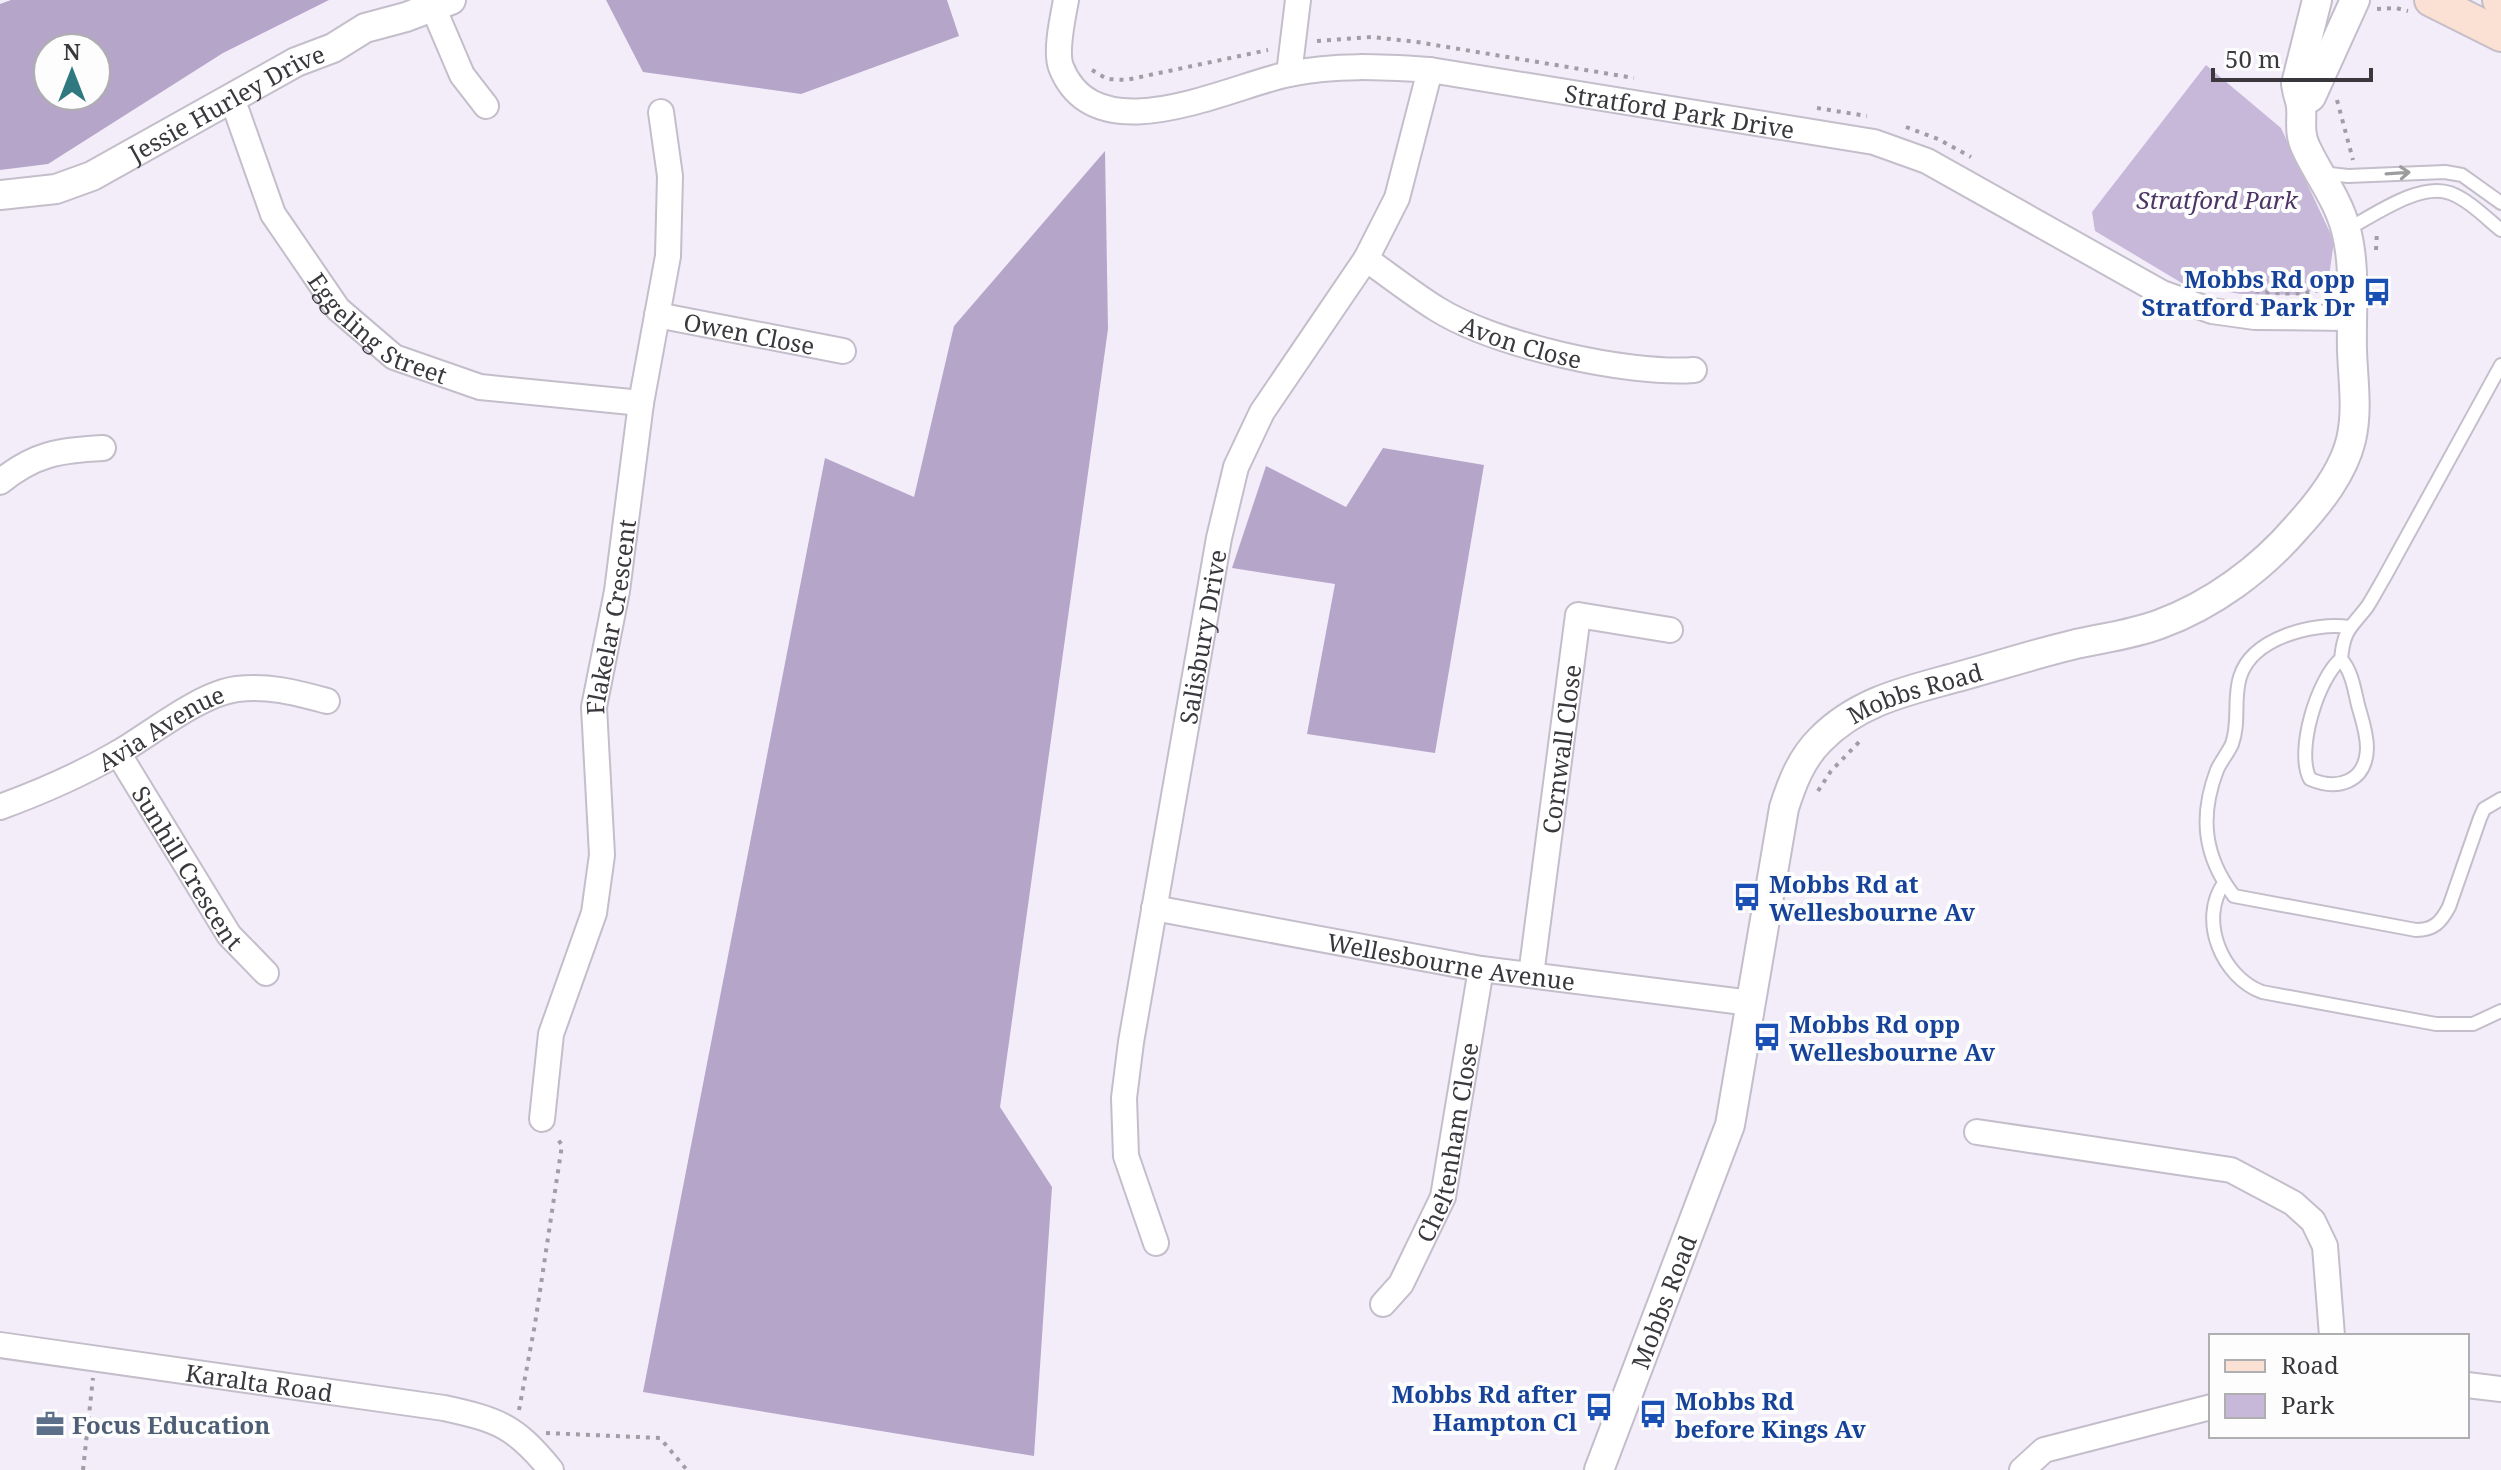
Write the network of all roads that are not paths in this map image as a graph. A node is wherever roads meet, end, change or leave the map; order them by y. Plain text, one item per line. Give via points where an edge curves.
1 (1066, 0) edge
2 (1298, 0) edge
3 (2317, 0) edge
4 (2474, 0) edge
5 (442, 3) edge
6 (2421, 6) edge
7 (2361, 8) edge
8 (2501, 14) edge
9 (2501, 35) edge
10 (1430, 70) junction
11 (1289, 74) junction
12 (232, 98) junction
13 (2301, 103) junction
14 (486, 106) dead end
15 (661, 112) dead end
16 (2321, 173) junction
17 (0, 195) edge
18 (2501, 203) edge
19 (2346, 230) junction
20 (2501, 230) edge
21 (1366, 259) junction
22 (657, 315) junction
23 (2352, 318) junction
24 (843, 351) dead end
25 (2501, 365) edge
26 (1694, 370) dead end
27 (641, 403) junction
28 (103, 448) dead end
29 (0, 482) edge
30 (2349, 627) junction
31 (1670, 630) dead end
32 (2341, 659) junction
33 (327, 701) dead end
34 (118, 753) junction
35 (2501, 799) edge
36 (0, 807) edge
37 (2224, 883) junction
38 (1154, 908) junction
39 (1481, 969) junction
40 (266, 973) dead end
41 (1531, 975) junction
42 (1751, 1003) junction
43 (2501, 1011) edge
44 (542, 1119) road end
45 (1977, 1132) dead end
46 (1156, 1243) dead end
47 (1383, 1304) dead end
48 (2332, 1334) edge
49 (0, 1345) edge
50 (2469, 1385) edge
51 (2501, 1389) edge
52 (2209, 1408) edge
53 (551, 1470) edge
54 (1599, 1470) edge
55 (2022, 1470) edge

1 - 11 street, Stratford Park Drive via 1060,65 1077,92 1100,106 1126,111 1187,106
2 - 11 street
3 - 13 street, Mobbs Road via 2296,84
4 - 8 main road
5 - 12 street, Jessie Hurley Drive via 365,28
5 - 14 street via 462,75
6 - 9 main road
7 - 13 street via 2311,97
10 - 11 street, Stratford Park Drive via 1359,65
10 - 21 street, Salisbury Drive via 1397,198
10 - 23 street, Stratford Park Drive via 1874,142 1927,161 2162,293 2212,311 2255,317
12 - 17 street, Jessie Hurley Drive via 83,180
12 - 27 street, Eggeling Street via 273,214 338,309 394,357 480,387
13 - 16 street, Mobbs Road via 2301,133
15 - 22 street, Flakelar Crescent via 670,176 668,256
16 -> 18 lane via 2445,172 2462,175
16 - 19 street, Mobbs Road
19 - 20 lane via 2412,195 2439,190
19 - 23 street, Mobbs Road
21 - 26 street, Avon Close via 1438,310 1513,342 1665,372
21 - 38 street, Salisbury Drive via 1262,412 1236,467
22 - 24 street, Owen Close
22 - 27 street, Flakelar Crescent
23 - 42 street, Mobbs Road via 2355,408 2350,442 2335,477 2290,536 2234,584 2157,625 1876,702 1819,740 1804,759 1784,808
25 - 30 lane via 2373,597
27 - 44 street, Flakelar Crescent via 617,591 594,707 602,855 594,913 551,1034
28 - 29 street via 35,458
30 - 32 lane
30 - 37 lane via 2316,625 2272,642 2247,662 2240,675 2232,742 2218,768 2205,817 2208,847
31 - 41 street, Cornwall Close via 1578,615
32 - 32 lane via 2331,668 2307,729 2306,771 2324,785 2348,783 2366,758 2349,668
33 - 34 street, Avia Avenue via 278,688 234,689 178,715
34 - 36 street, Avia Avenue
34 - 40 street, Sunhill Crescent via 229,935
35 - 37 lane via 2484,809 2443,919 2425,930 2250,901 2234,896
37 - 43 lane via 2214,904 2218,946 2224,962 2247,987 2436,1024 2473,1024
38 - 39 street, Wellesbourne Avenue
38 - 46 street, Salisbury Drive via 1124,1098 1126,1156
39 - 41 street, Wellesbourne Avenue
39 - 47 street, Cheltenham Close via 1443,1197 1401,1284
41 - 42 street, Wellesbourne Avenue
42 - 54 street, Mobbs Road via 1724,1145
45 - 48 street via 2231,1170 2293,1203 2313,1221 2325,1246
49 - 53 street, Karalta Road via 482,1416 515,1431
50 - 51 street
52 - 55 street via 2044,1450

